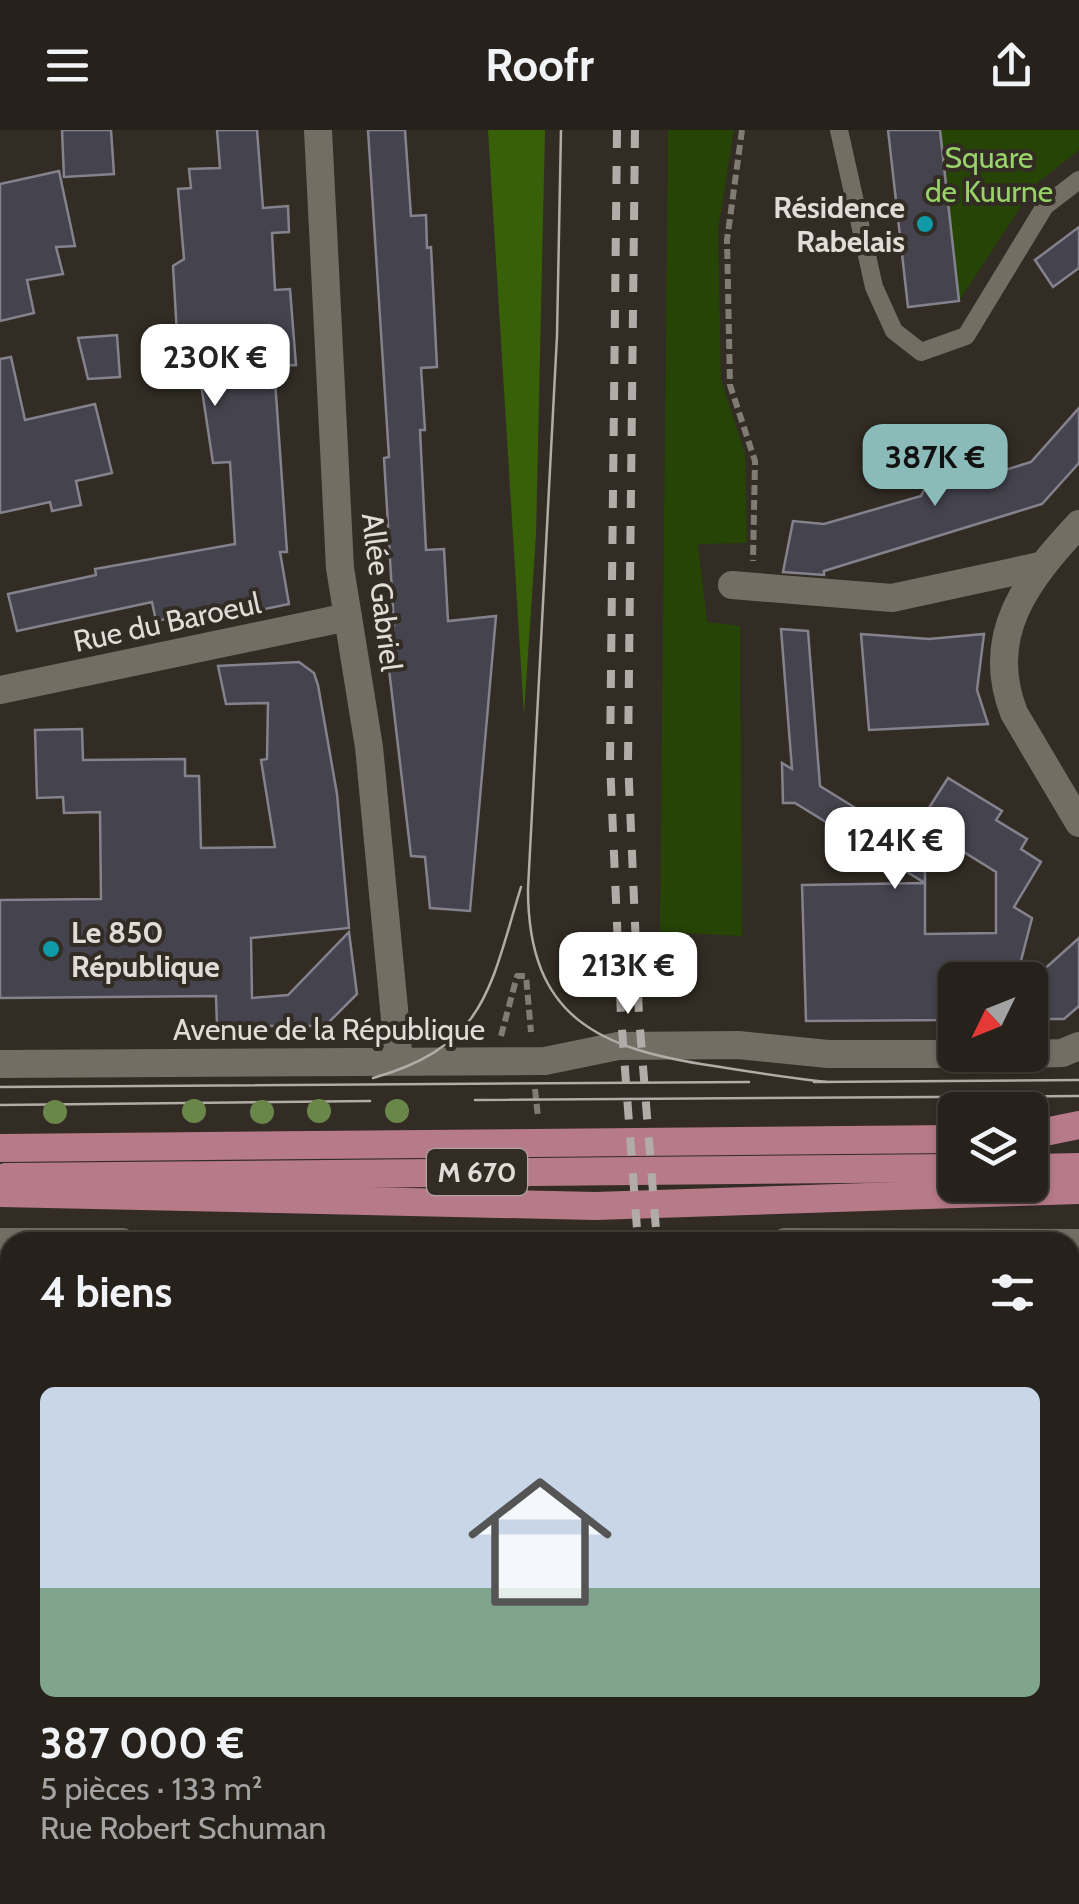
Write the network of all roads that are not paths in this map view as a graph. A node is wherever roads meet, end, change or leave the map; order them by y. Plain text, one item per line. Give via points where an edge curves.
1 (318, 130) edge
2 (839, 130) edge
3 (1079, 180) edge
4 (1079, 524) edge
5 (1040, 566) junction
6 (742, 586) road end
7 (348, 617) junction
8 (1, 684) edge
9 (1079, 823) edge
10 (938, 1054) edge
11 (399, 1061) junction
12 (0, 1064) edge
13 (1079, 1126) edge
14 (1048, 1133) edge
15 (0, 1136) edge
16 (1048, 1137) edge
17 (1079, 1138) edge
18 (938, 1140) edge
19 (98, 1147) junction
20 (0, 1148) edge
21 (1079, 1167) edge
22 (938, 1168) edge
23 (1048, 1168) edge
24 (0, 1177) edge
25 (1079, 1190) edge
26 (0, 1192) edge

1 - 7 street, Allée Gabriel via 338,543
2 - 3 lane via 874,287 894,331 921,352 966,336 1045,206
4 - 5 street
5 - 6 street via 892,598
5 - 9 street via 1010,615 1004,675 1025,735
7 - 8 street, Rue du Baroeul
7 - 11 street, Allée Gabriel via 369,747
10 - 11 street, Avenue de la République via 618,1046 544,1060
11 - 12 street, Avenue de la République
13 - 14 main road
15 - 19 main road
16 - 17 main road
18 - 19 main road, M 670
19 - 20 main road, M 670
21 - 23 main road
22 - 24 main road, M 670
25 - 26 main road via 612,1206

